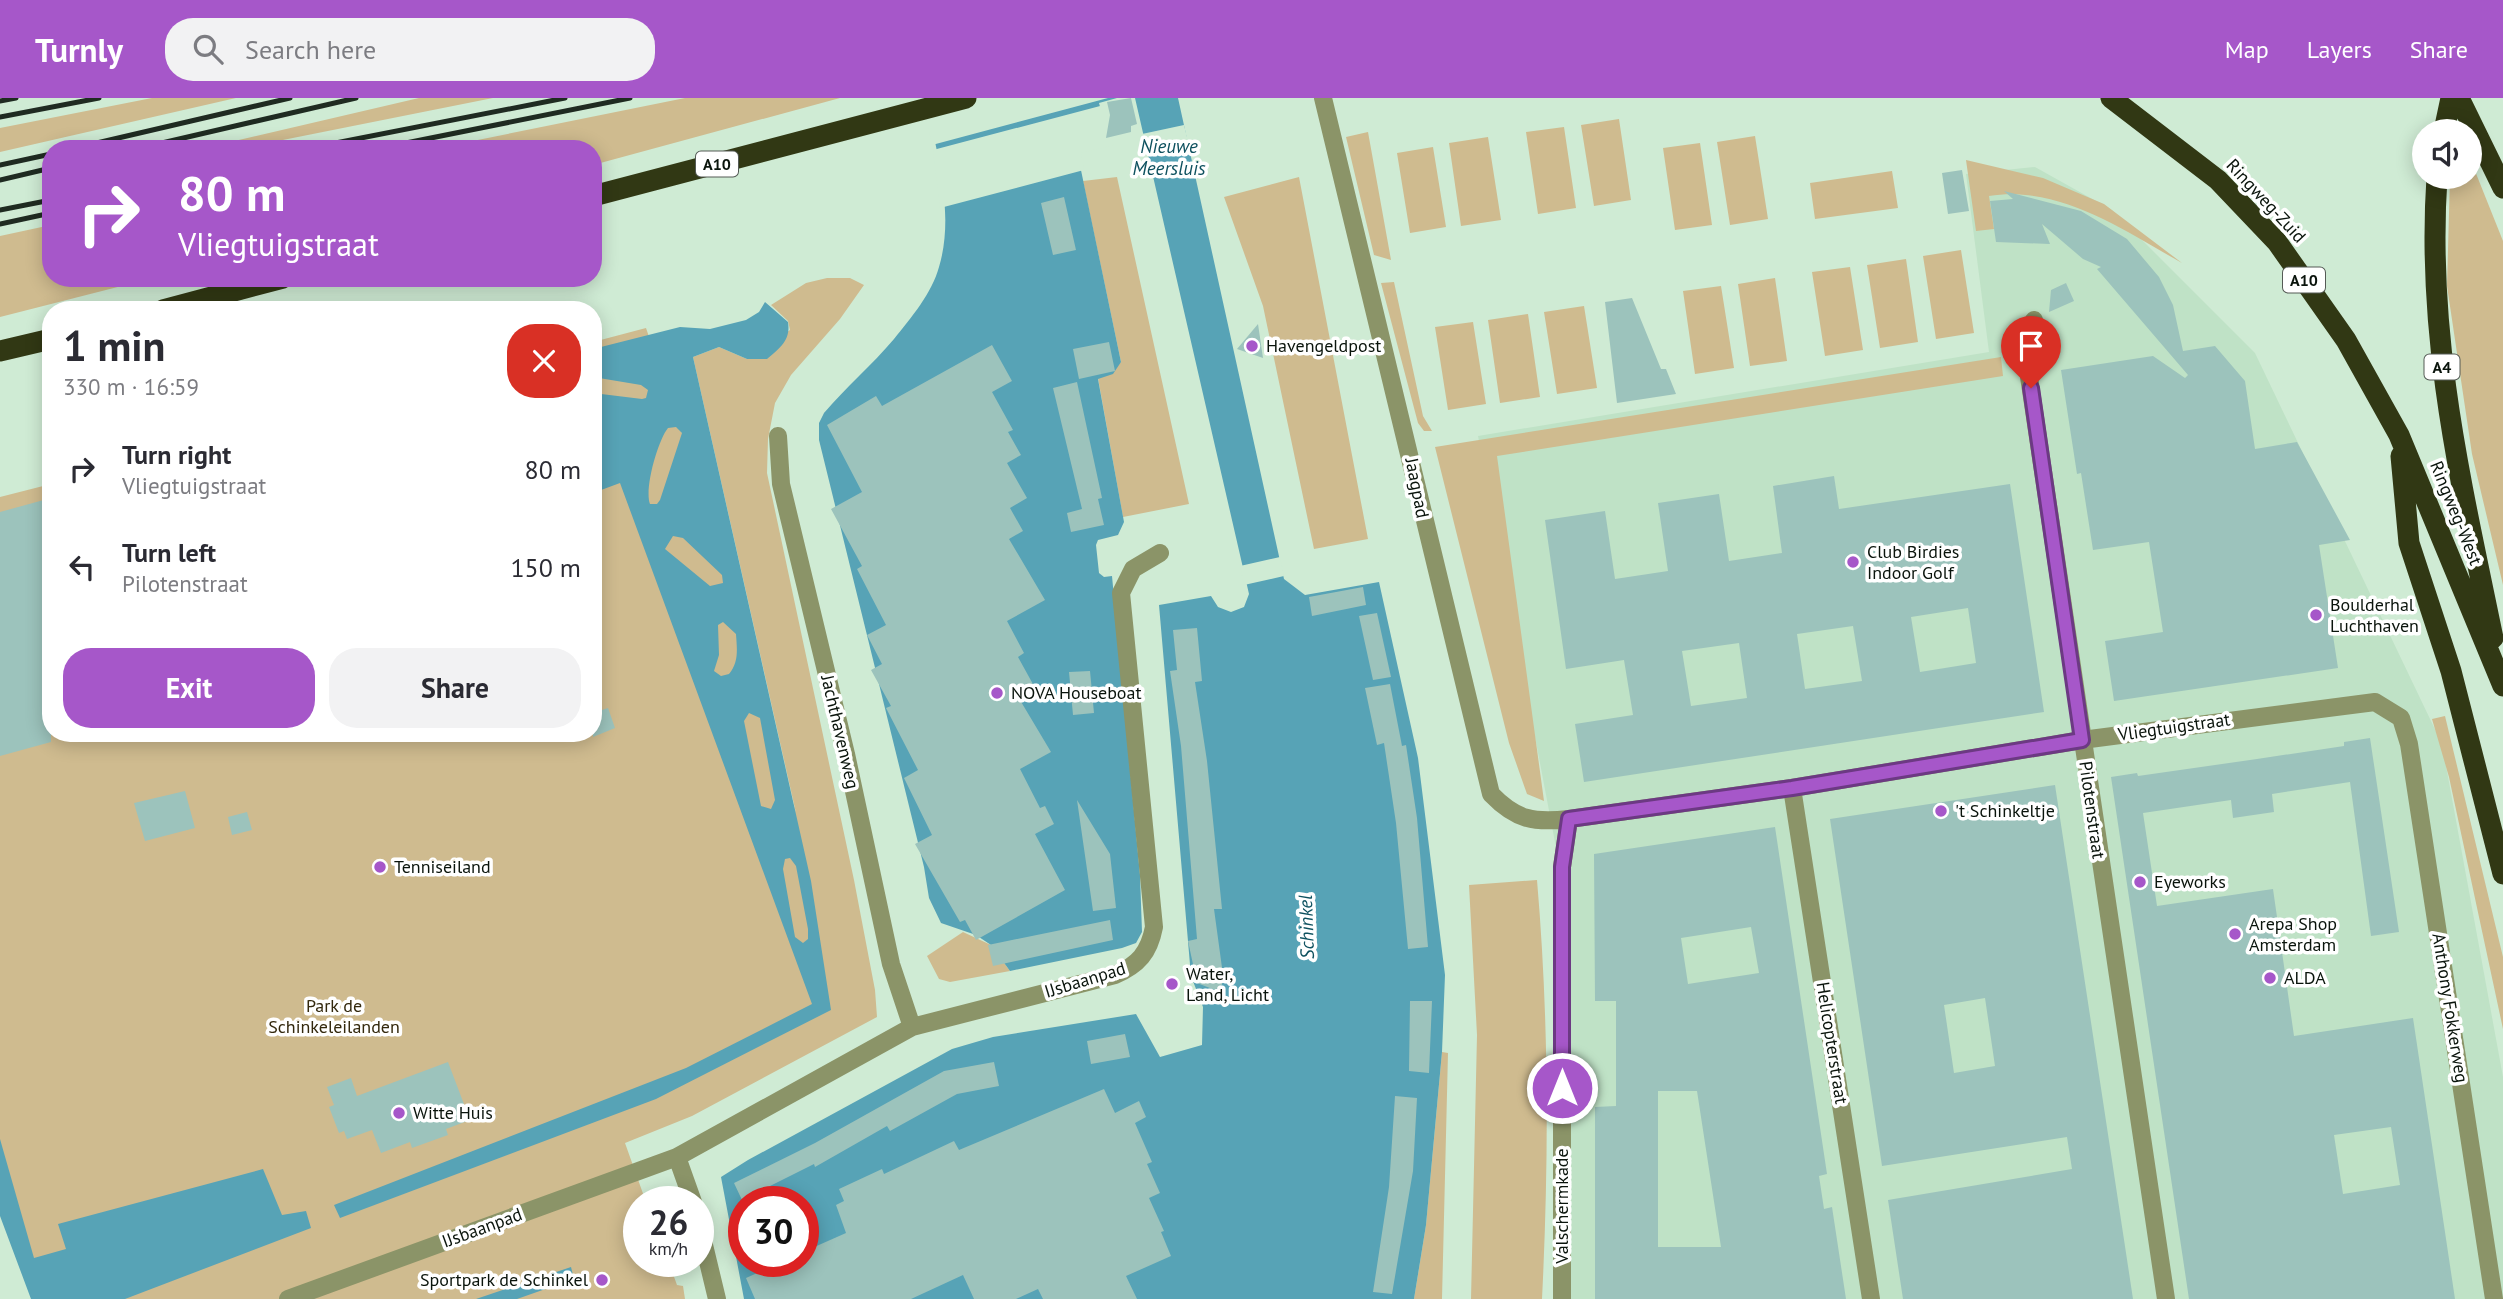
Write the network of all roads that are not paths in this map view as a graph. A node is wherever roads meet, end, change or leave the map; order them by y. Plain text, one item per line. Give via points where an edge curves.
1 (966, 98) edge
2 (1324, 98) edge
3 (2111, 98) edge
4 (2451, 98) edge
5 (2459, 98) edge
6 (2447, 119) edge
7 (2503, 188) edge
8 (2436, 189) edge
9 (602, 194) edge
10 (249, 287) edge
11 (197, 301) edge
12 (2034, 320) dead end
13 (42, 341) edge
14 (0, 351) edge
15 (2399, 435) junction
16 (778, 436) dead end
17 (1160, 553) dead end
18 (2503, 685) edge
19 (2401, 718) joint
20 (2082, 740) junction
21 (1792, 788) junction
22 (1569, 819) junction
23 (2503, 874) edge
24 (912, 1027) junction
25 (677, 1157) junction
26 (687, 1186) edge
27 (712, 1277) edge
28 (288, 1299) edge
29 (718, 1299) edge
30 (1562, 1299) edge
31 (1871, 1299) edge
32 (2166, 1299) edge
33 (2494, 1299) edge

1 - 9 highway, A10
2 - 22 street, Jaagpad via 1491,794 1508,812 1519,816 1541,822
3 - 15 highway, Ringweg-Zuid / A10 via 2218,180 2277,242 2346,340
4 - 6 highway
5 - 7 highway
8 - 18 highway, A4 via 2434,270 2445,388 2458,474
10 - 11 highway
12 - 20 street, Pilotenstraat via 2028,370
13 - 14 highway
15 - 18 highway, Ringweg-West / A10
15 - 23 highway, A10 via 2409,543 2451,671
16 - 24 street, Jachthavenweg via 781,484 891,964
17 - 24 street, IJsbaanpad via 1133,569 1121,593 1154,927 1151,944 1133,967 1115,975
19 - 20 street, Vliegtuigstraat via 2375,702
19 - 33 street, Anthony Fokkerweg via 2409,744
20 - 21 street, Vliegtuigstraat
20 - 32 street, Pilotenstraat
21 - 22 street, Vliegtuigstraat
21 - 31 street, Helicopterstraat
22 - 30 street, Valschermkade via 1562,867
24 - 25 street, IJsbaanpad
25 - 26 street
25 - 28 street, IJsbaanpad
27 - 29 street

